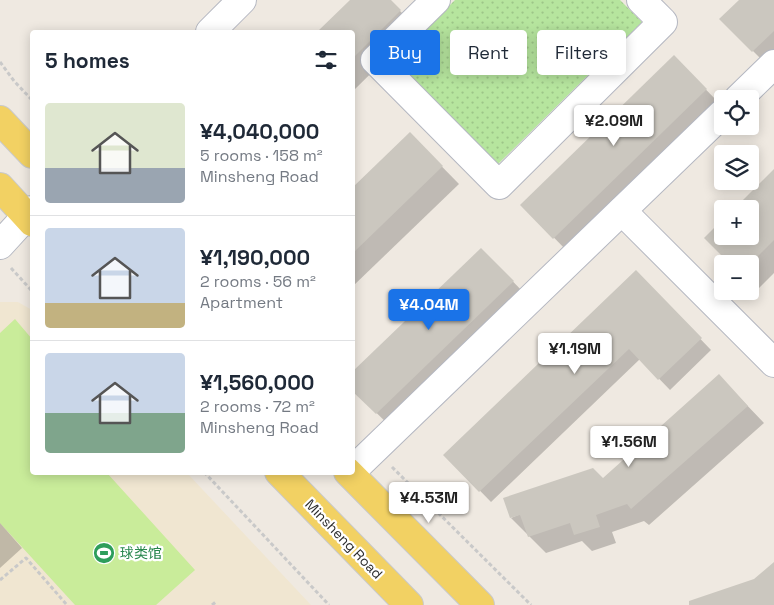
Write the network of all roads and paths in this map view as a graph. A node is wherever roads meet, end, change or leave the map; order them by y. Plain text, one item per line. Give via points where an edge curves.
1 (242, 0) edge
2 (436, 0) edge
3 (641, 0) edge
4 (212, 30) edge
5 (0, 62) edge
6 (774, 64) edge
7 (747, 90) edge
8 (30, 98) edge
9 (0, 120) edge
10 (714, 122) edge
11 (30, 152) edge
12 (0, 187) edge
13 (622, 211) junction
14 (30, 215) edge
15 (30, 217) edge
16 (3, 254) edge
17 (30, 288) edge
18 (774, 363) edge
19 (375, 450) junction
20 (355, 468) edge
21 (207, 475) edge
22 (282, 475) edge
23 (353, 475) edge
24 (0, 580) edge
25 (217, 601) dead end
26 (67, 605) edge
27 (212, 605) edge
28 (329, 605) edge
29 (409, 605) edge
30 (480, 605) edge
31 (531, 605) edge

1 - 4 street
2 - 3 street via 375,60 498,185 663,22
5 - 8 path
6 - 7 street
9 - 11 main road
10 - 13 street
12 - 14 main road
13 - 18 street
13 - 19 street
15 - 16 street
16 - 17 path
19 - 20 street
19 - 31 path
21 - 28 path
22 - 29 main road, Minsheng Road
23 - 30 main road
24 - 26 path via 26,558
25 - 27 path

